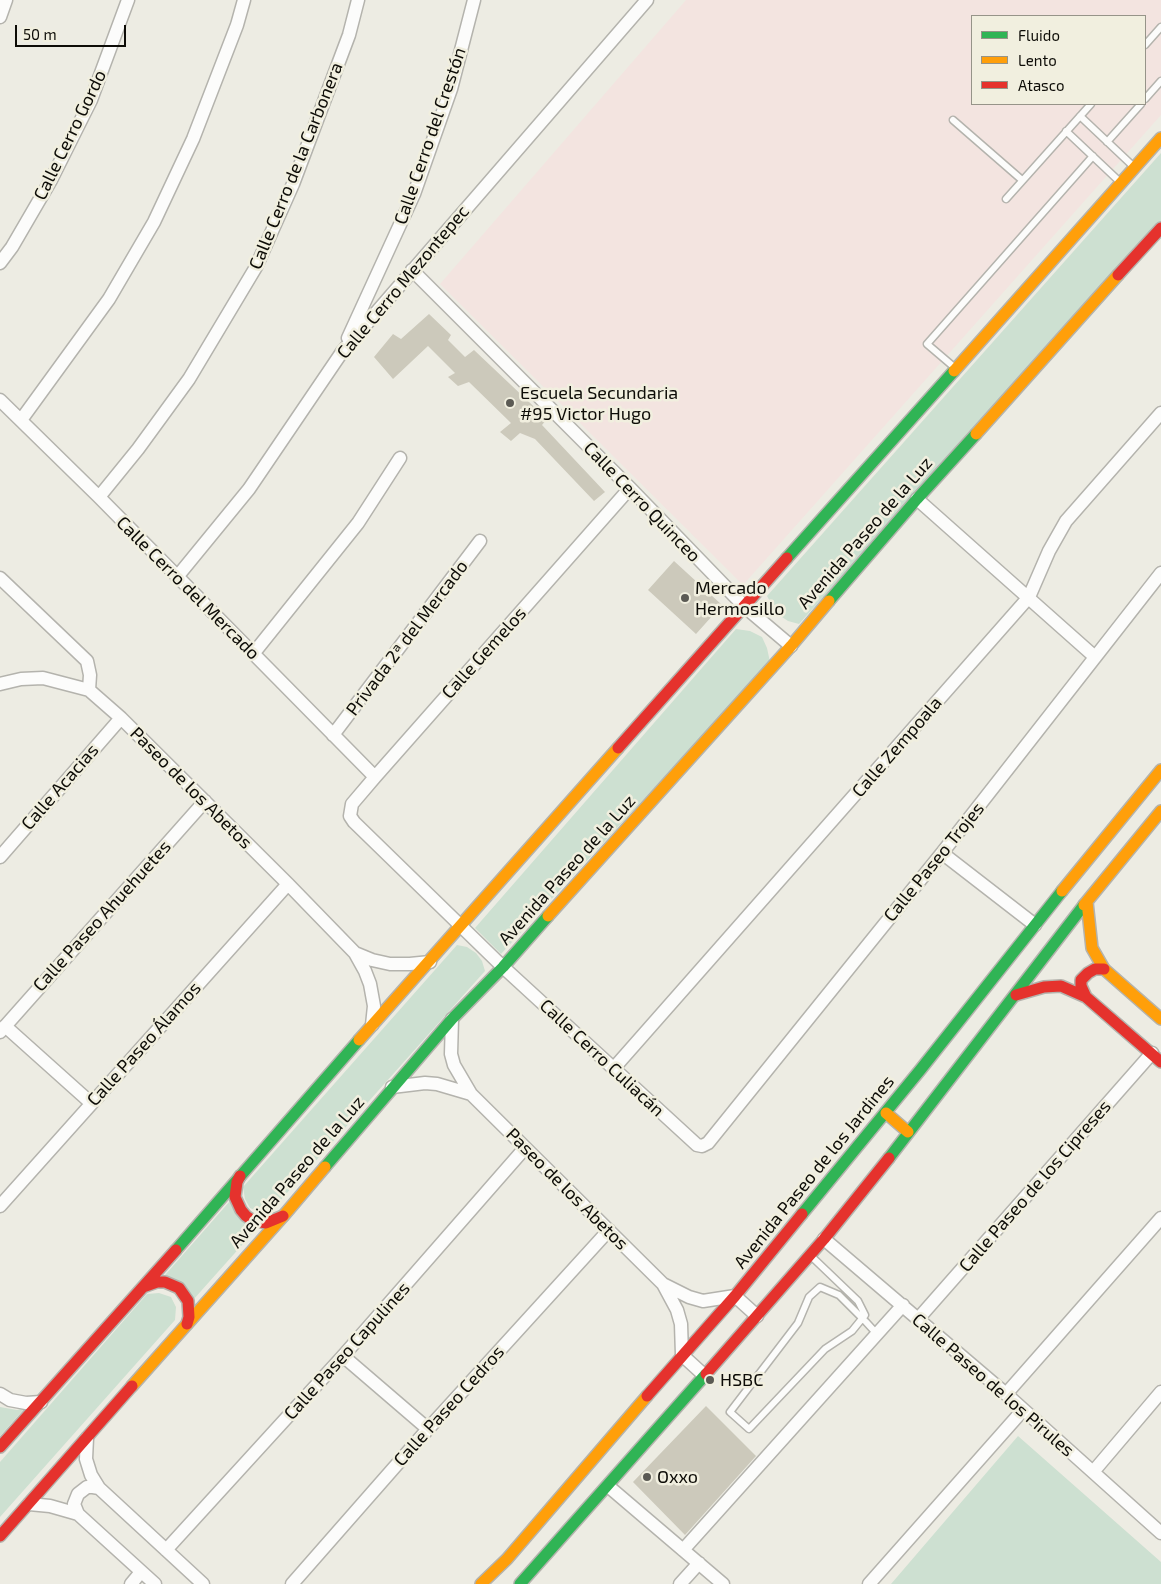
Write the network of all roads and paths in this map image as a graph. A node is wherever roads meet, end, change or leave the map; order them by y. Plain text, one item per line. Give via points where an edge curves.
1 (6, 0) edge
2 (128, 0) edge
3 (244, 0) edge
4 (358, 0) edge
5 (474, 0) edge
6 (647, 0) edge
7 (0, 17) edge
8 (1161, 27) edge
9 (1146, 44) edge
10 (1161, 81) edge
11 (1146, 98) edge
12 (1091, 105) edge
13 (1139, 105) edge
14 (1080, 116) junction
15 (953, 120) dead end
16 (1066, 131) junction
17 (1161, 138) edge
18 (1107, 142) junction
19 (1093, 156) junction
20 (1135, 168) junction
21 (1022, 180) junction
22 (1122, 183) junction
23 (1006, 198) dead end
24 (1161, 228) edge
25 (0, 263) edge
26 (412, 270) junction
27 (342, 352) junction
28 (956, 369) junction
29 (0, 400) edge
30 (1161, 413) edge
31 (21, 420) junction
32 (400, 458) dead end
33 (630, 488) junction
34 (99, 497) junction
35 (917, 499) junction
36 (480, 541) dead end
37 (1161, 573) edge
38 (177, 577) junction
39 (0, 578) edge
40 (1029, 597) junction
41 (745, 607) junction
42 (791, 646) junction
43 (253, 654) junction
44 (1095, 657) junction
45 (0, 684) edge
46 (89, 690) junction
47 (121, 718) junction
48 (333, 735) junction
49 (1161, 770) edge
50 (375, 777) junction
51 (205, 801) junction
52 (1147, 812) edge
53 (942, 853) junction
54 (0, 857) edge
55 (288, 884) junction
56 (1087, 902) junction
57 (1035, 925) junction
58 (460, 926) junction
59 (355, 953) junction
60 (430, 962) junction
61 (503, 967) junction
62 (1104, 969) junction
63 (1016, 995) junction
64 (1086, 997) junction
65 (452, 1019) junction
66 (1161, 1019) edge
67 (372, 1025) junction
68 (3, 1029) edge
69 (1156, 1058) edge
70 (614, 1068) junction
71 (933, 1078) junction
72 (392, 1087) junction
73 (472, 1094) junction
74 (91, 1103) junction
75 (886, 1112) junction
76 (908, 1132) junction
77 (702, 1146) joint
78 (525, 1148) junction
79 (240, 1176) junction
80 (0, 1206) edge
81 (285, 1214) junction
82 (1161, 1218) edge
83 (609, 1230) junction
84 (824, 1239) junction
85 (809, 1255) junction
86 (663, 1284) junction
87 (143, 1287) junction
88 (735, 1296) junction
89 (903, 1305) junction
90 (757, 1316) junction
91 (918, 1318) junction
92 (187, 1324) junction
93 (877, 1334) junction
94 (682, 1355) junction
95 (343, 1356) junction
96 (705, 1376) junction
97 (1161, 1392) edge
98 (0, 1394) edge
99 (1006, 1394) junction
100 (41, 1402) junction
101 (1023, 1410) junction
102 (428, 1429) junction
103 (87, 1438) junction
104 (0, 1447) edge
105 (1093, 1472) junction
106 (608, 1486) junction
107 (99, 1488) junction
108 (29, 1504) junction
109 (78, 1514) junction
110 (1161, 1533) edge
111 (0, 1536) edge
112 (166, 1550) junction
113 (683, 1550) junction
114 (699, 1563) junction
115 (142, 1572) junction
116 (131, 1584) edge
117 (155, 1584) edge
118 (202, 1584) edge
119 (292, 1584) edge
120 (480, 1584) edge
121 (520, 1584) edge
122 (680, 1584) edge
123 (723, 1584) edge
124 (869, 1584) edge

1 - 7 street
2 - 25 street, Calle Cerro Gordo via 87,108 51,180
3 - 31 street via 193,139 154,222 109,299
4 - 34 street, Calle Cerro de la Carbonera via 349,35 292,184 256,267 189,379
5 - 27 street, Calle Cerro del Crestón via 451,89 414,194
6 - 26 street, Calle Cerro Mezontepec
8 - 9 lane
10 - 11 lane
12 - 14 lane
13 - 18 lane
14 - 16 lane
14 - 18 lane
15 - 21 lane
16 - 19 lane
16 - 21 lane
17 - 20 street
18 - 20 lane
19 - 22 lane
19 - 28 lane via 927,344
20 - 22 street
21 - 23 lane
22 - 28 street
24 - 35 street, Avenida Paseo de la Luz
26 - 27 street, Calle Cerro Mezontepec
26 - 33 street, Calle Cerro Quinceo
27 - 38 street, Calle Cerro Mezontepec via 249,489
28 - 41 street
29 - 31 street, Calle Cerro del Mercado
30 - 40 street, Calle Zempoala via 1066,521
31 - 34 street, Calle Cerro del Mercado
32 - 43 street via 358,523
33 - 41 street, Calle Cerro Quinceo
33 - 50 street, Calle Gemelos
34 - 38 street, Calle Cerro del Mercado
35 - 40 street
35 - 42 street, Avenida Paseo de la Luz
36 - 48 street, Privada 2ª del Mercado
37 - 44 street, Calle Paseo Trojes
38 - 43 street, Calle Cerro del Mercado
39 - 46 street via 87,662
40 - 44 street
40 - 70 street, Calle Zempoala
41 - 42 street, Calle Cerro Quinceo
41 - 58 street
42 - 61 street, Avenida Paseo de la Luz
43 - 48 street, Calle Cerro del Mercado
44 - 53 street, Calle Paseo Trojes
45 - 46 street, Paseo de los Abetos via 43,678
46 - 47 street, Paseo de los Abetos
47 - 51 street, Paseo de los Abetos
47 - 54 street, Calle Acacias
48 - 50 street, Calle Cerro del Mercado
49 - 52 street, Avenida Paseo de los Jardines
50 - 58 street, Calle Gemelos via 352,804 350,816
51 - 55 street, Paseo de los Abetos
51 - 68 street, Calle Paseo Ahuehuetes
52 - 56 street, Avenida Paseo de los Jardines
52 - 57 street, Avenida Paseo de los Jardines
53 - 57 street
53 - 77 street, Calle Paseo Trojes via 708,1143
55 - 59 street, Paseo de los Abetos
55 - 74 street, Calle Paseo Álamos
56 - 62 street via 1092,948
56 - 63 street, Avenida Paseo de los Jardines
57 - 71 street, Avenida Paseo de los Jardines
58 - 60 street
58 - 61 street, Calle Cerro Culiacán
59 - 60 street, Paseo de los Abetos via 390,964
59 - 67 street, Paseo de los Abetos via 370,984 374,1006
60 - 67 street
61 - 65 street, Avenida Paseo de la Luz
61 - 70 street, Calle Cerro Culiacán
62 - 64 street via 1095,969 1081,980 1080,986
62 - 66 street
63 - 64 street via 1061,986
63 - 71 street, Avenida Paseo de los Jardines
64 - 69 street
65 - 72 street, Avenida Paseo de la Luz
65 - 73 street, Paseo de los Abetos via 454,1066
67 - 79 street
68 - 74 street
69 - 91 street, Calle Paseo de los Cipreses
70 - 77 street, Calle Cerro Culiacán via 697,1145
71 - 75 street, Avenida Paseo de los Jardines
71 - 76 street, Avenida Paseo de los Jardines
72 - 73 street via 431,1083
72 - 81 street, Avenida Paseo de la Luz
73 - 78 street, Paseo de los Abetos
74 - 80 street, Calle Paseo Álamos
75 - 76 street
75 - 88 street, Avenida Paseo de los Jardines
76 - 84 street, Avenida Paseo de los Jardines
78 - 83 street, Paseo de los Abetos
78 - 95 street, Calle Paseo Capulines
79 - 81 street via 235,1197 246,1216 266,1223
79 - 87 street
81 - 92 street, Avenida Paseo de la Luz
82 - 99 street
83 - 86 street, Paseo de los Abetos
83 - 102 street, Calle Paseo Cedros
84 - 85 street, Avenida Paseo de los Jardines
84 - 89 street, Calle Paseo de los Pirules
85 - 90 street, Avenida Paseo de los Jardines
85 - 93 lane via 858,1301 865,1315 861,1321 852,1332 824,1349 749,1429 730,1412 798,1323 809,1297 820,1287 839,1295 852,1308 859,1315 866,1322
86 - 88 street, Paseo de los Abetos via 703,1301
86 - 94 street, Paseo de los Abetos via 681,1324
87 - 92 street via 165,1282 179,1288 188,1301
87 - 100 street
88 - 90 street
88 - 94 street, Avenida Paseo de los Jardines
89 - 91 street, Calle Paseo de los Pirules
89 - 93 street
90 - 96 street, Avenida Paseo de los Jardines
91 - 99 street, Calle Paseo de los Pirules
92 - 103 street, Avenida Paseo de la Luz
93 - 113 street
94 - 96 street
94 - 120 street, Avenida Paseo de los Jardines via 507,1559
95 - 102 street
95 - 112 street, Calle Paseo Capulines
96 - 106 street, Avenida Paseo de los Jardines
97 - 105 street
98 - 100 street via 10,1400
99 - 101 street, Calle Paseo de los Pirules
100 - 104 street
101 - 105 street, Calle Paseo de los Pirules
101 - 124 street
102 - 119 street, Calle Paseo Cedros
103 - 107 street via 86,1459
103 - 108 street, Avenida Paseo de la Luz
105 - 110 street, Calle Paseo de los Pirules
106 - 113 street
106 - 121 street, Avenida Paseo de los Jardines
107 - 109 street via 87,1487 78,1494 74,1504
107 - 112 street
108 - 109 street
108 - 111 street, Avenida Paseo de la Luz
109 - 115 street
112 - 118 street
113 - 114 street
114 - 122 street
114 - 123 street
115 - 116 street
115 - 117 street

